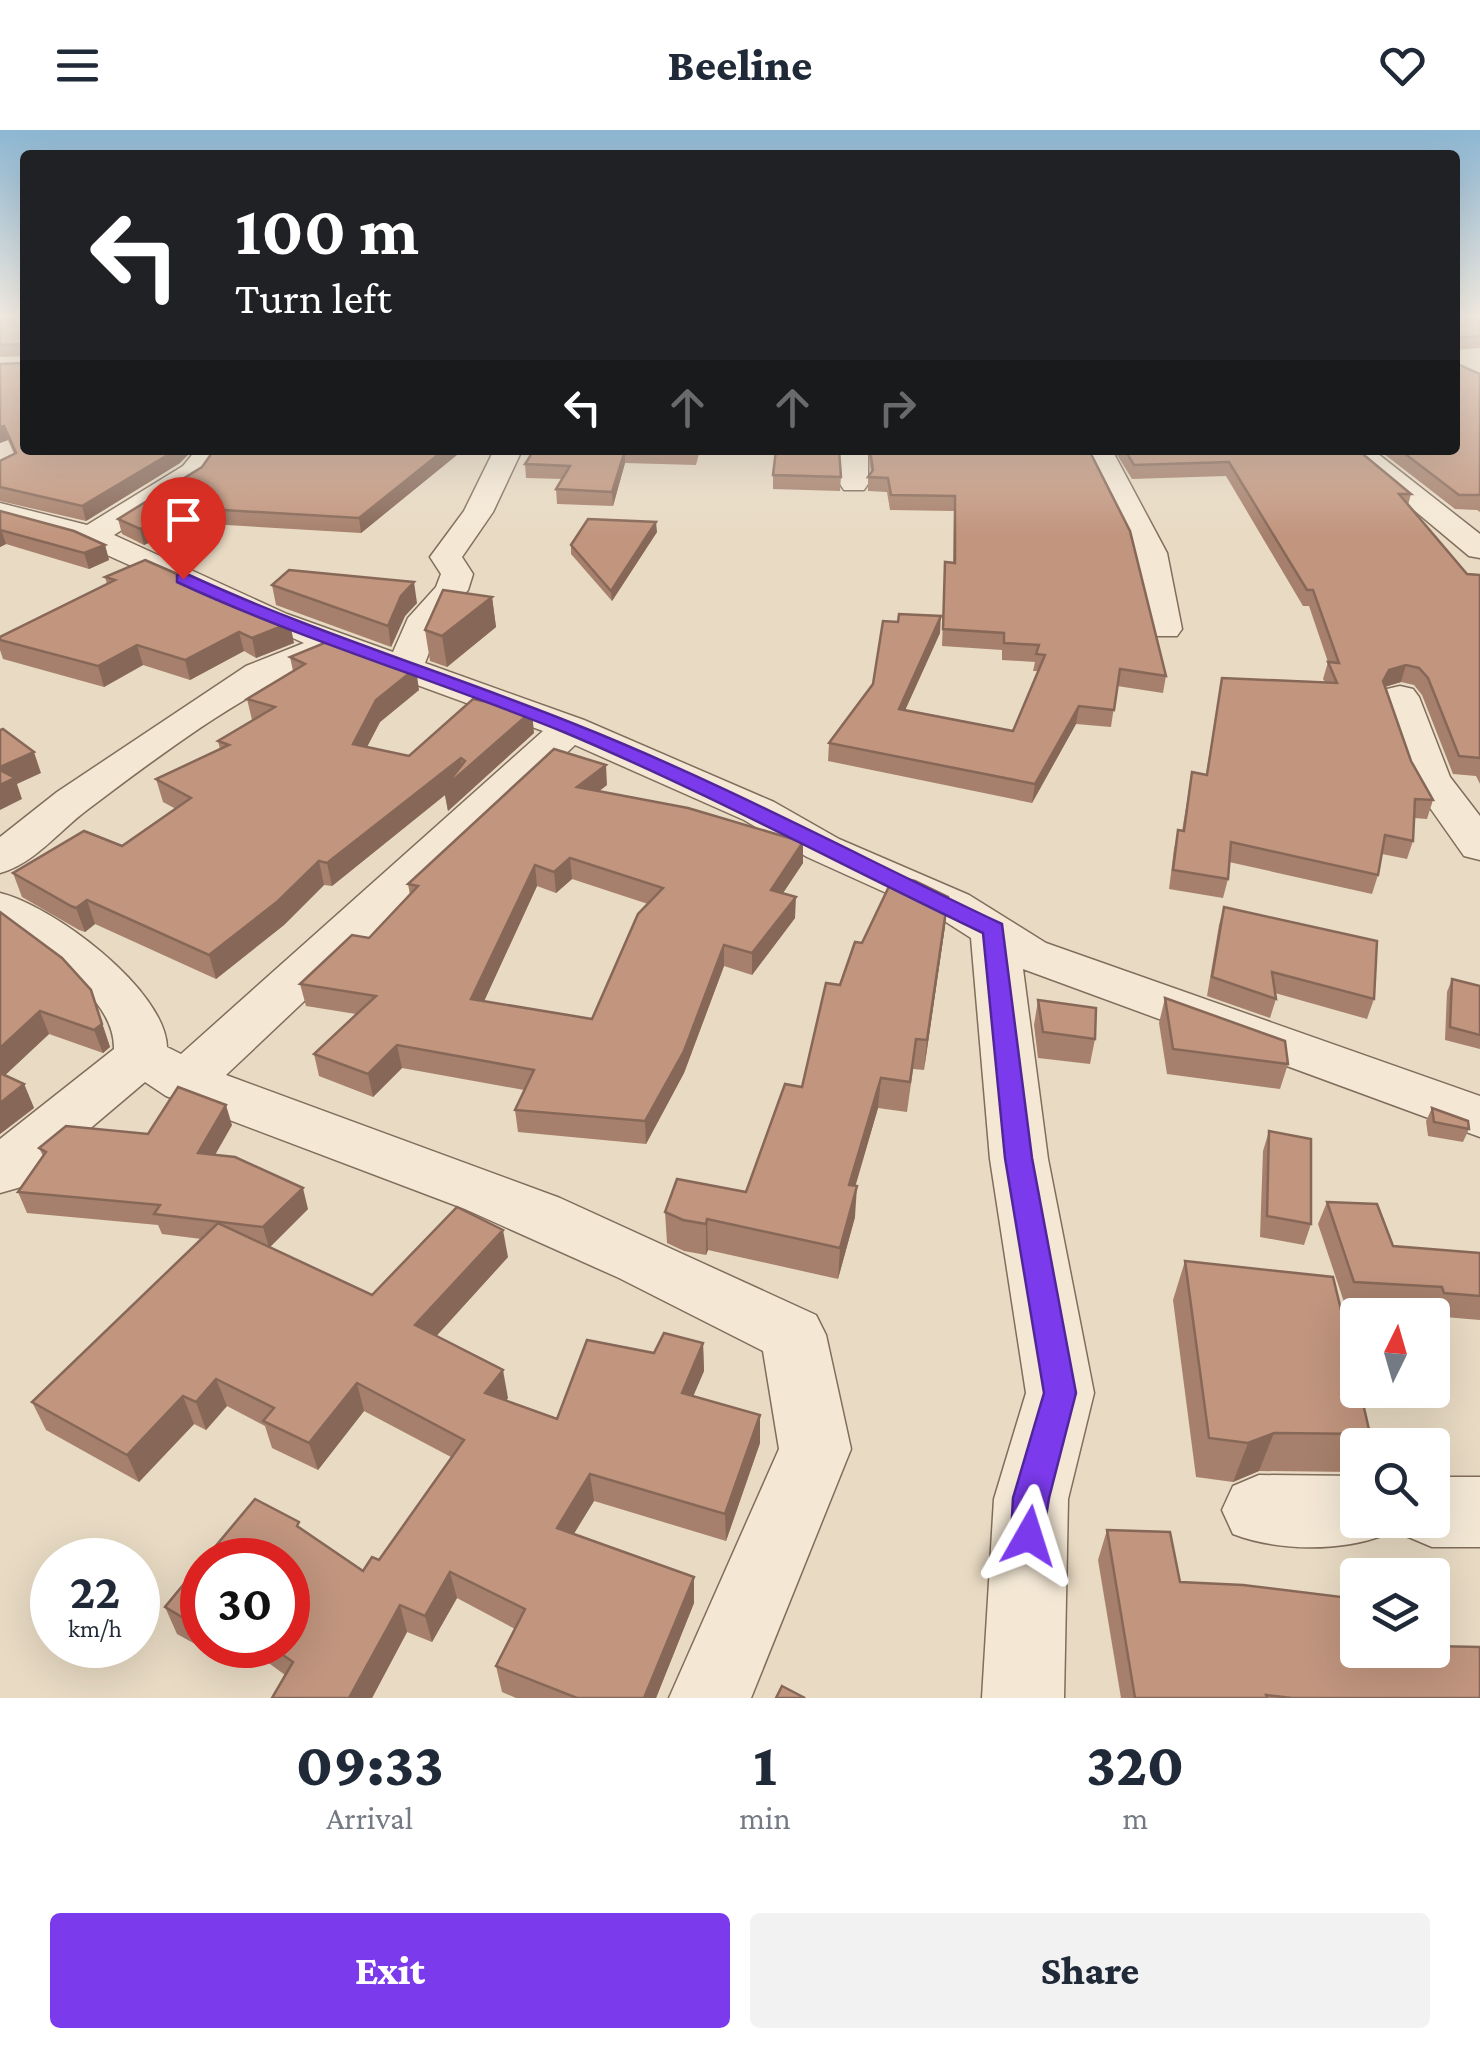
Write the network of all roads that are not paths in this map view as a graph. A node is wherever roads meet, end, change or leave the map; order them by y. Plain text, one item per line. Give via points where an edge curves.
1 (206, 455) edge
2 (506, 455) edge
3 (854, 455) edge
4 (1101, 455) edge
5 (1362, 455) edge
6 (854, 484) dead end
7 (5, 529) edge
8 (73, 531) junction
9 (1480, 549) edge
10 (424, 618) junction
11 (1165, 628) dead end
12 (344, 646) junction
13 (405, 667) junction
14 (1400, 697) dead end
15 (570, 728) junction
16 (1480, 847) edge
17 (0, 859) edge
18 (0, 907) edge
19 (994, 929) junction
20 (162, 1069) junction
21 (1480, 1118) edge
22 (0, 1171) edge
23 (1259, 1510) dead end
24 (1340, 1511) edge
25 (1450, 1512) edge
26 (1480, 1512) edge
27 (710, 1698) edge
28 (1023, 1698) edge

1 - 8 street via 193,472
2 - 10 street via 446,557 457,574 451,590
3 - 6 street
4 - 11 street via 1151,554
5 - 9 street
7 - 8 street
8 - 12 street
10 - 12 street
10 - 13 street
12 - 13 street
12 - 17 street via 292,658 260,674 72,800
13 - 15 street
14 - 16 street via 1430,778
15 - 19 street via 759,811
15 - 20 street
18 - 20 street via 111,992 140,1026
19 - 21 street via 1030,954
19 - 28 street via 1018,1158 1060,1393 1031,1498
20 - 22 street
20 - 27 street via 670,1270 793,1335 815,1449
23 - 24 street
25 - 26 street

